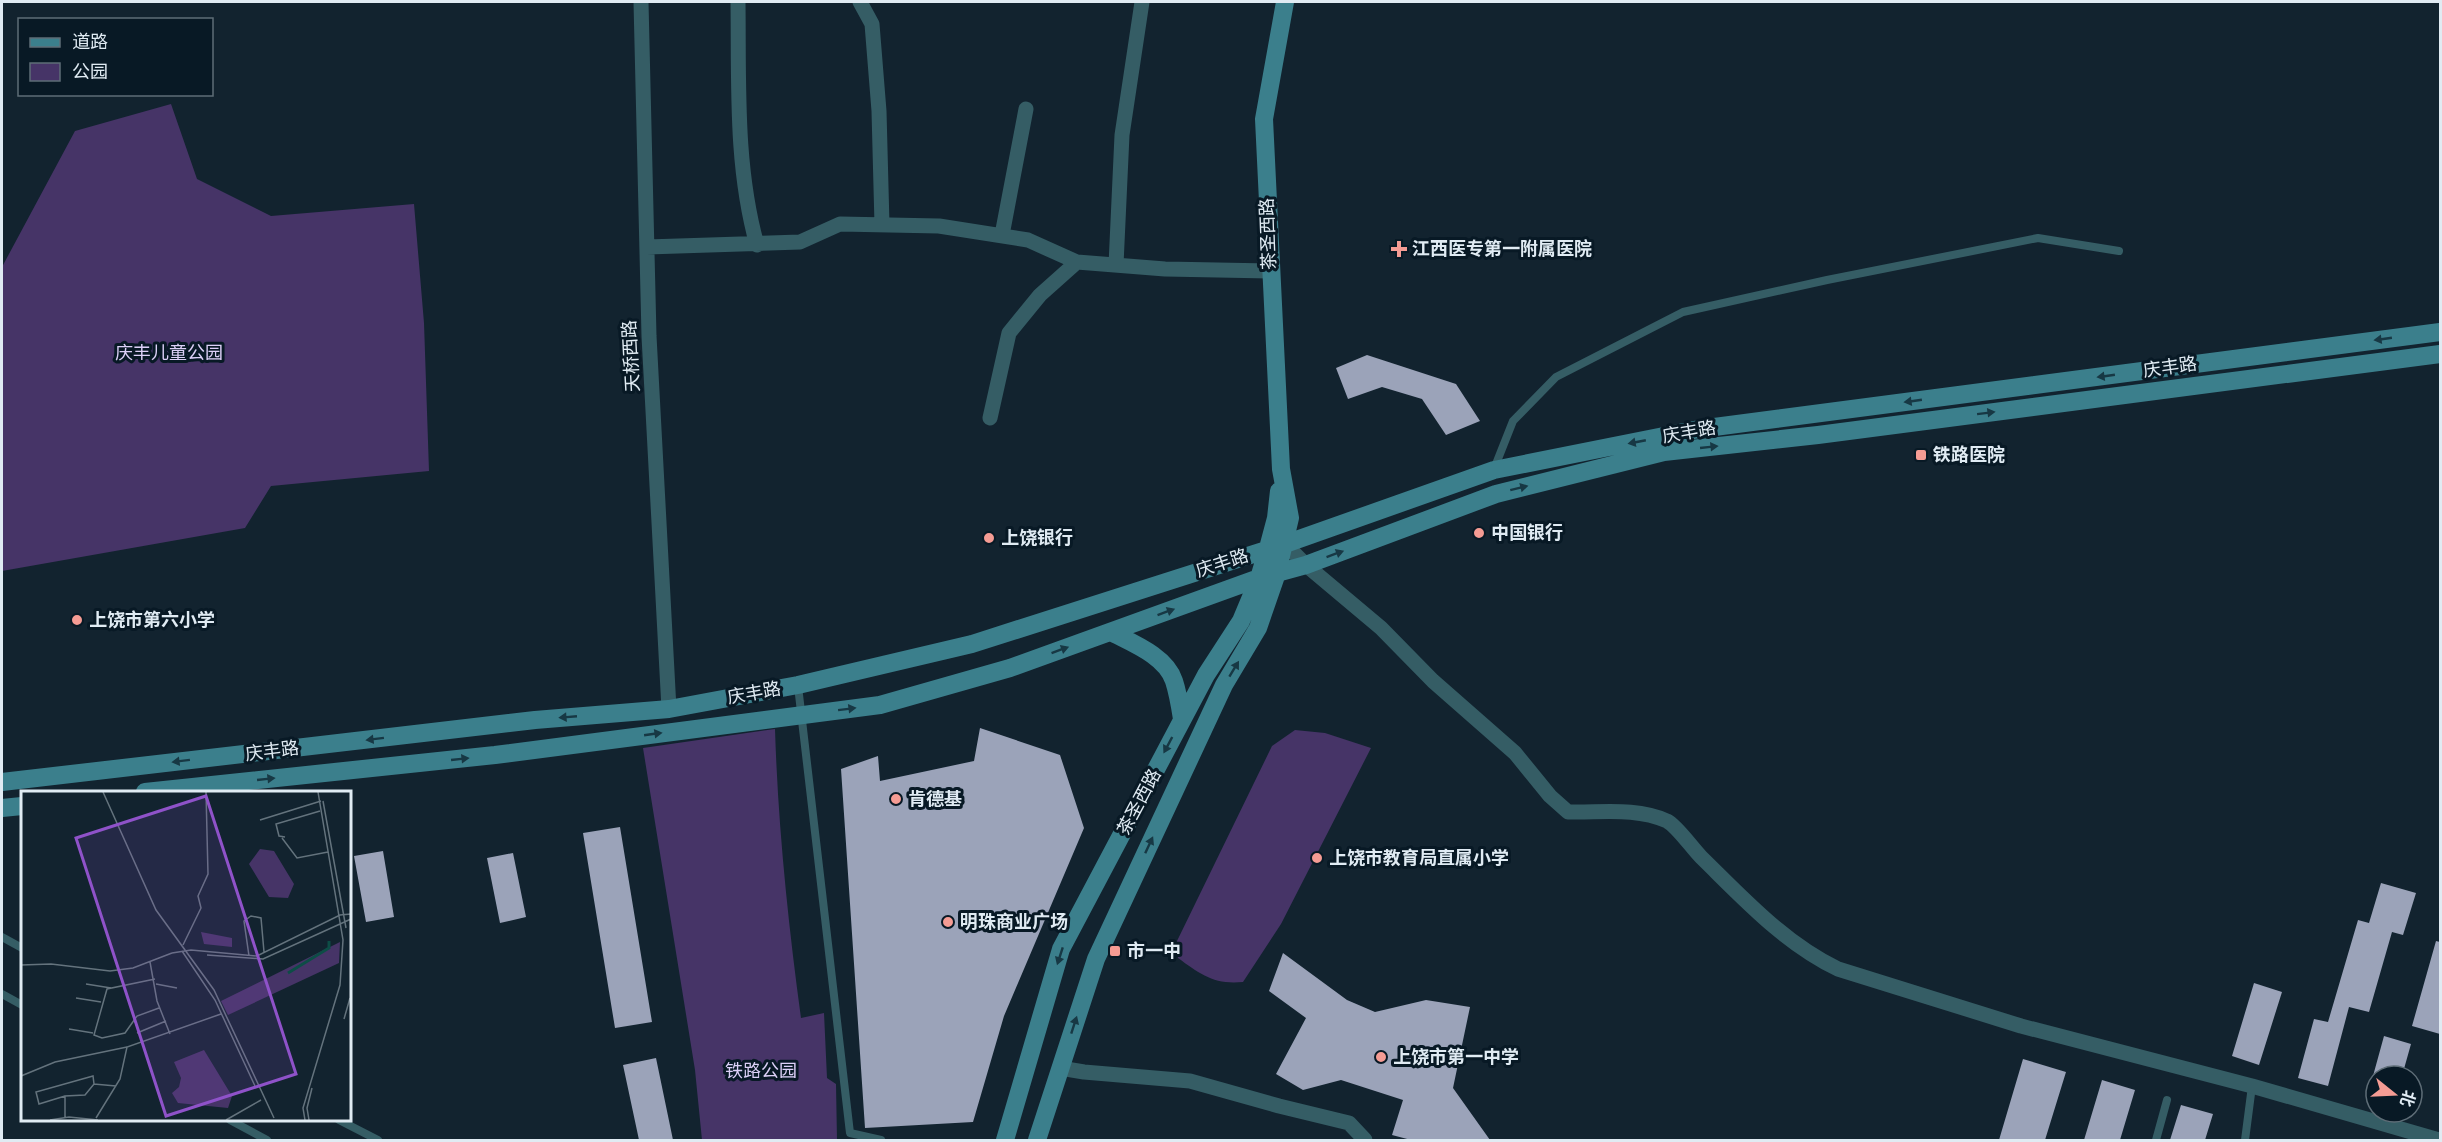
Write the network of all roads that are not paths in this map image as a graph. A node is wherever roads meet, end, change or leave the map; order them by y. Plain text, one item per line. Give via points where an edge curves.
1 (641, 2) edge
2 (738, 2) edge
3 (860, 2) edge
4 (1142, 2) edge
5 (1285, 2) edge
6 (1026, 109) dead end
7 (882, 225) junction
8 (1002, 236) junction
9 (757, 245) junction
10 (647, 247) junction
11 (2119, 251) dead end
12 (1077, 262) junction
13 (1116, 265) junction
14 (1270, 271) junction
15 (2440, 332) edge
16 (2440, 354) edge
17 (990, 418) dead end
18 (1494, 470) junction
19 (1277, 546) junction
20 (1306, 565) junction
21 (1268, 576) junction
22 (1111, 632) junction
23 (798, 685) junction
24 (669, 709) junction
25 (801, 715) junction
26 (1182, 719) junction
27 (2, 782) edge
28 (154, 791) edge
29 (21, 806) edge
30 (2, 808) edge
31 (2, 937) edge
32 (21, 947) edge
33 (2, 994) edge
34 (21, 1004) edge
35 (1060, 1068) junction
36 (2252, 1086) junction
37 (2167, 1100) dead end
38 (234, 1121) edge
39 (343, 1121) edge
40 (851, 1137) edge
41 (267, 1140) edge
42 (378, 1140) edge
43 (881, 1140) edge
44 (1005, 1140) edge
45 (1037, 1140) edge
46 (1365, 1140) edge
47 (2156, 1140) edge
48 (2245, 1140) edge
49 (2439, 1140) edge

1 - 10 street, 天桥西路
2 - 9 street via 746,207
3 - 7 street via 872,24
4 - 13 street via 1122,135
5 - 14 main road, 茶圣西路 via 1264,119
6 - 8 street
7 - 8 street via 939,226
7 - 9 street via 840,224 800,243
8 - 12 street via 1028,240
9 - 10 street
10 - 24 street, 天桥西路
11 - 18 lane via 2038,238 1683,312 1556,377 1513,421
12 - 13 street
12 - 17 street via 1040,295 1009,333
13 - 14 street
14 - 19 main road, 茶圣西路 via 1281,469 1290,518
15 -> 18 main road, 庆丰路 via 1699,429
20 -> 16 main road via 1496,494 1664,452
18 - 19 main road, 庆丰路
19 - 20 street
19 - 21 main road, 茶圣西路
19 - 23 main road, 庆丰路 via 972,644
20 - 21 main road
20 - 36 street via 1381,628 1515,753 1568,812 1638,811 1669,822 1772,927 1818,959 1838,969 2021,1026
22 -> 21 main road
21 - 26 main road, 茶圣西路
35 -> 21 main road, 茶圣西路 via 1096,959 1224,685 1258,628
25 -> 22 main road via 880,705 1010,668
22 - 26 main road via 1156,656 1174,678
23 - 24 main road, 庆丰路
23 - 25 lane
24 -> 27 main road, 庆丰路 via 535,720
28 -> 25 main road via 495,755
25 - 40 lane
26 -> 44 main road, 茶圣西路 via 1062,949
29 - 30 main road
31 - 32 lane
33 - 34 lane
35 - 45 main road, 茶圣西路
35 - 46 street via 1190,1081 1349,1123
36 - 48 lane
36 - 49 street
37 - 47 lane
38 - 41 lane
39 - 42 lane
40 - 43 lane

